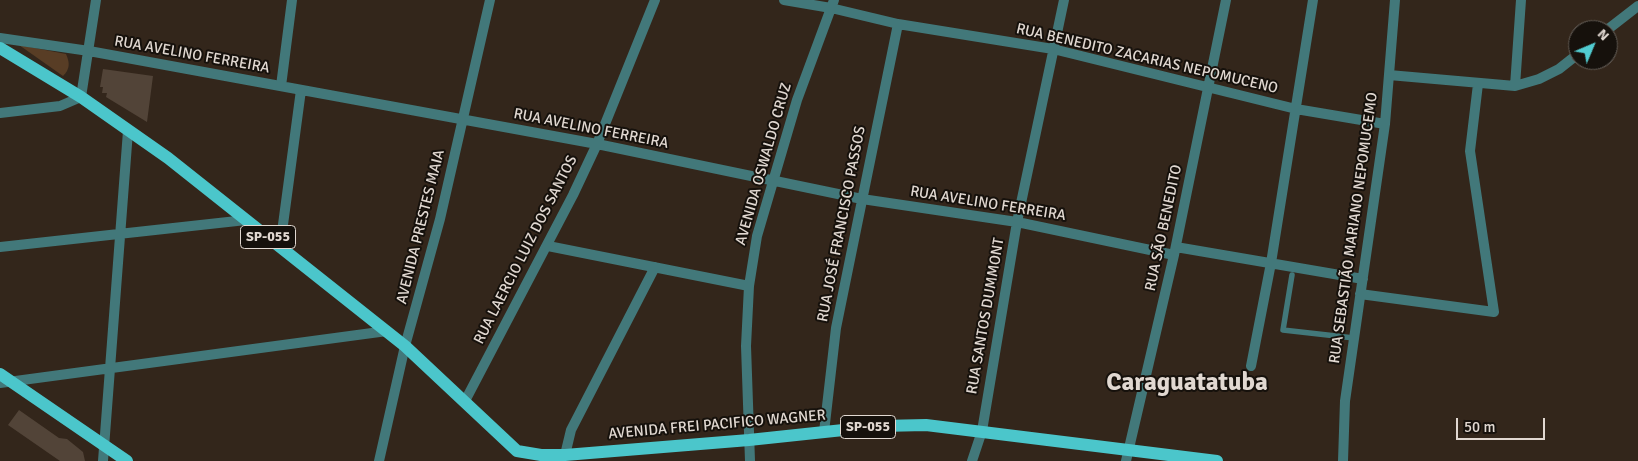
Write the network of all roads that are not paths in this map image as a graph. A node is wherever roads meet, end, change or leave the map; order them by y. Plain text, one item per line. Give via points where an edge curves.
1 (96, 0) edge
2 (292, 0) edge
3 (490, 0) edge
4 (655, 0) edge
5 (784, 0) edge
6 (1064, 0) edge
7 (1226, 0) edge
8 (1313, 0) edge
9 (1395, 0) edge
10 (1521, 0) edge
11 (832, 4) edge
12 (1638, 6) edge
13 (1618, 21) edge
14 (898, 24) junction
15 (0, 38) edge
16 (0, 48) edge
17 (1053, 49) junction
18 (89, 51) junction
19 (1568, 62) edge
20 (1389, 75) junction
21 (1478, 84) junction
22 (281, 86) junction
23 (1515, 86) junction
24 (1209, 89) junction
25 (301, 90) junction
26 (81, 97) junction
27 (1296, 109) junction
28 (0, 113) edge
29 (463, 120) junction
30 (1385, 124) junction
31 (128, 131) junction
32 (598, 144) junction
33 (772, 181) junction
34 (862, 199) junction
35 (246, 220) junction
36 (1017, 222) junction
37 (120, 234) junction
38 (548, 246) junction
39 (0, 247) edge
40 (280, 247) junction
41 (1175, 251) junction
42 (1270, 263) junction
43 (655, 267) junction
44 (1292, 275) dead end
45 (1363, 279) junction
46 (749, 286) junction
47 (1360, 294) junction
48 (387, 331) junction
49 (1354, 338) junction
50 (405, 346) junction
51 (1251, 366) dead end
52 (110, 369) junction
53 (0, 374) edge
54 (6, 383) edge
55 (465, 401) junction
56 (982, 431) junction
57 (824, 432) junction
58 (749, 440) junction
59 (104, 445) junction
60 (565, 455) junction
61 (1127, 455) edge
62 (103, 461) edge
63 (127, 461) edge
64 (379, 461) edge
65 (750, 461) edge
66 (972, 461) edge
67 (1217, 461) edge
68 (1343, 461) edge

1 - 18 street
2 - 22 street
3 - 29 street, AVENIDA PRESTES MAIA
4 - 32 street, RUA LAERCIO LUIZ DOS SANTOS
5 - 11 street, RUA BENEDITO ZACARIAS NEPOMUCENO
6 - 17 street, RUA SANTOS DUMMONT
7 - 24 street, RUA SÃO BENEDITO
8 - 27 street
9 - 20 street, RUA SEBASTIÃO MARIANO NEPOMUCEMO
10 - 23 street
11 - 14 street, RUA BENEDITO ZACARIAS NEPOMUCENO
11 - 33 street, AVENIDA OSWALDO CRUZ
12 - 13 street
14 - 17 street, RUA BENEDITO ZACARIAS NEPOMUCENO
14 - 34 street, RUA JOSÉ FRANCISCO PASSOS
15 - 18 street, RUA AVELINO FERREIRA
16 - 26 main road, SP-055
17 - 24 street, RUA BENEDITO ZACARIAS NEPOMUCENO
17 - 36 street, RUA SANTOS DUMMONT
18 - 22 street, RUA AVELINO FERREIRA
18 - 26 street
19 - 23 street via 1539,79
20 - 21 street
20 - 30 street, RUA SEBASTIÃO MARIANO NEPOMUCEMO
21 - 23 street
21 - 47 street via 1470,151 1494,312
22 - 25 street, RUA AVELINO FERREIRA
24 - 27 street, RUA BENEDITO ZACARIAS NEPOMUCENO
24 - 41 street, RUA SÃO BENEDITO
25 - 29 street, RUA AVELINO FERREIRA
25 - 40 street
26 - 28 street via 60,106
26 - 31 main road, SP-055
27 - 30 street, RUA BENEDITO ZACARIAS NEPOMUCENO
27 - 42 street
29 - 32 street, RUA AVELINO FERREIRA
29 - 50 street, AVENIDA PRESTES MAIA
30 - 45 street, RUA SEBASTIÃO MARIANO NEPOMUCEMO
31 - 35 main road, SP-055 via 168,158
31 - 37 street
32 - 33 street, RUA AVELINO FERREIRA
32 - 38 street, RUA LAERCIO LUIZ DOS SANTOS
33 - 34 street, RUA AVELINO FERREIRA
33 - 46 street, AVENIDA OSWALDO CRUZ via 756,236
34 - 36 street, RUA AVELINO FERREIRA
34 - 57 street, RUA JOSÉ FRANCISCO PASSOS via 836,328
35 - 37 street
35 - 40 main road, SP-055
36 - 41 street, RUA AVELINO FERREIRA
36 - 56 street, RUA SANTOS DUMMONT
37 - 39 street
37 - 52 street
38 - 43 street
38 - 55 street, RUA LAERCIO LUIZ DOS SANTOS
40 - 48 main road, SP-055
41 - 42 street, RUA AVELINO FERREIRA
41 - 61 street, RUA SÃO BENEDITO
42 - 45 street, RUA AVELINO FERREIRA
42 - 51 street
43 - 46 street
43 - 60 street via 571,430
44 - 49 lane via 1283,330
45 - 47 street, RUA SEBASTIÃO MARIANO NEPOMUCEMO
46 - 58 street, AVENIDA OSWALDO CRUZ via 746,346
47 - 49 street, RUA SEBASTIÃO MARIANO NEPOMUCEMO
48 - 50 main road, SP-055
48 - 52 street
49 - 68 street, RUA SEBASTIÃO MARIANO NEPOMUCEMO via 1345,401
50 - 55 main road, SP-055
50 - 64 street, AVENIDA PRESTES MAIA
52 - 54 street
52 - 59 street
53 - 54 main road
54 - 59 main road
55 - 60 main road, AVENIDA FREI PACIFICO WAGNER / SP-055 via 518,451
56 - 57 main road, AVENIDA FREI PACIFICO WAGNER / SP-055 via 926,425
56 - 61 main road, AVENIDA FREI PACIFICO WAGNER / SP-055
56 - 66 street, RUA SANTOS DUMMONT
57 - 58 main road, AVENIDA FREI PACIFICO WAGNER / SP-055
58 - 60 main road, AVENIDA FREI PACIFICO WAGNER / SP-055
58 - 65 street, AVENIDA OSWALDO CRUZ
59 - 62 street
59 - 63 main road
61 - 67 main road, AVENIDA FREI PACIFICO WAGNER / SP-055

